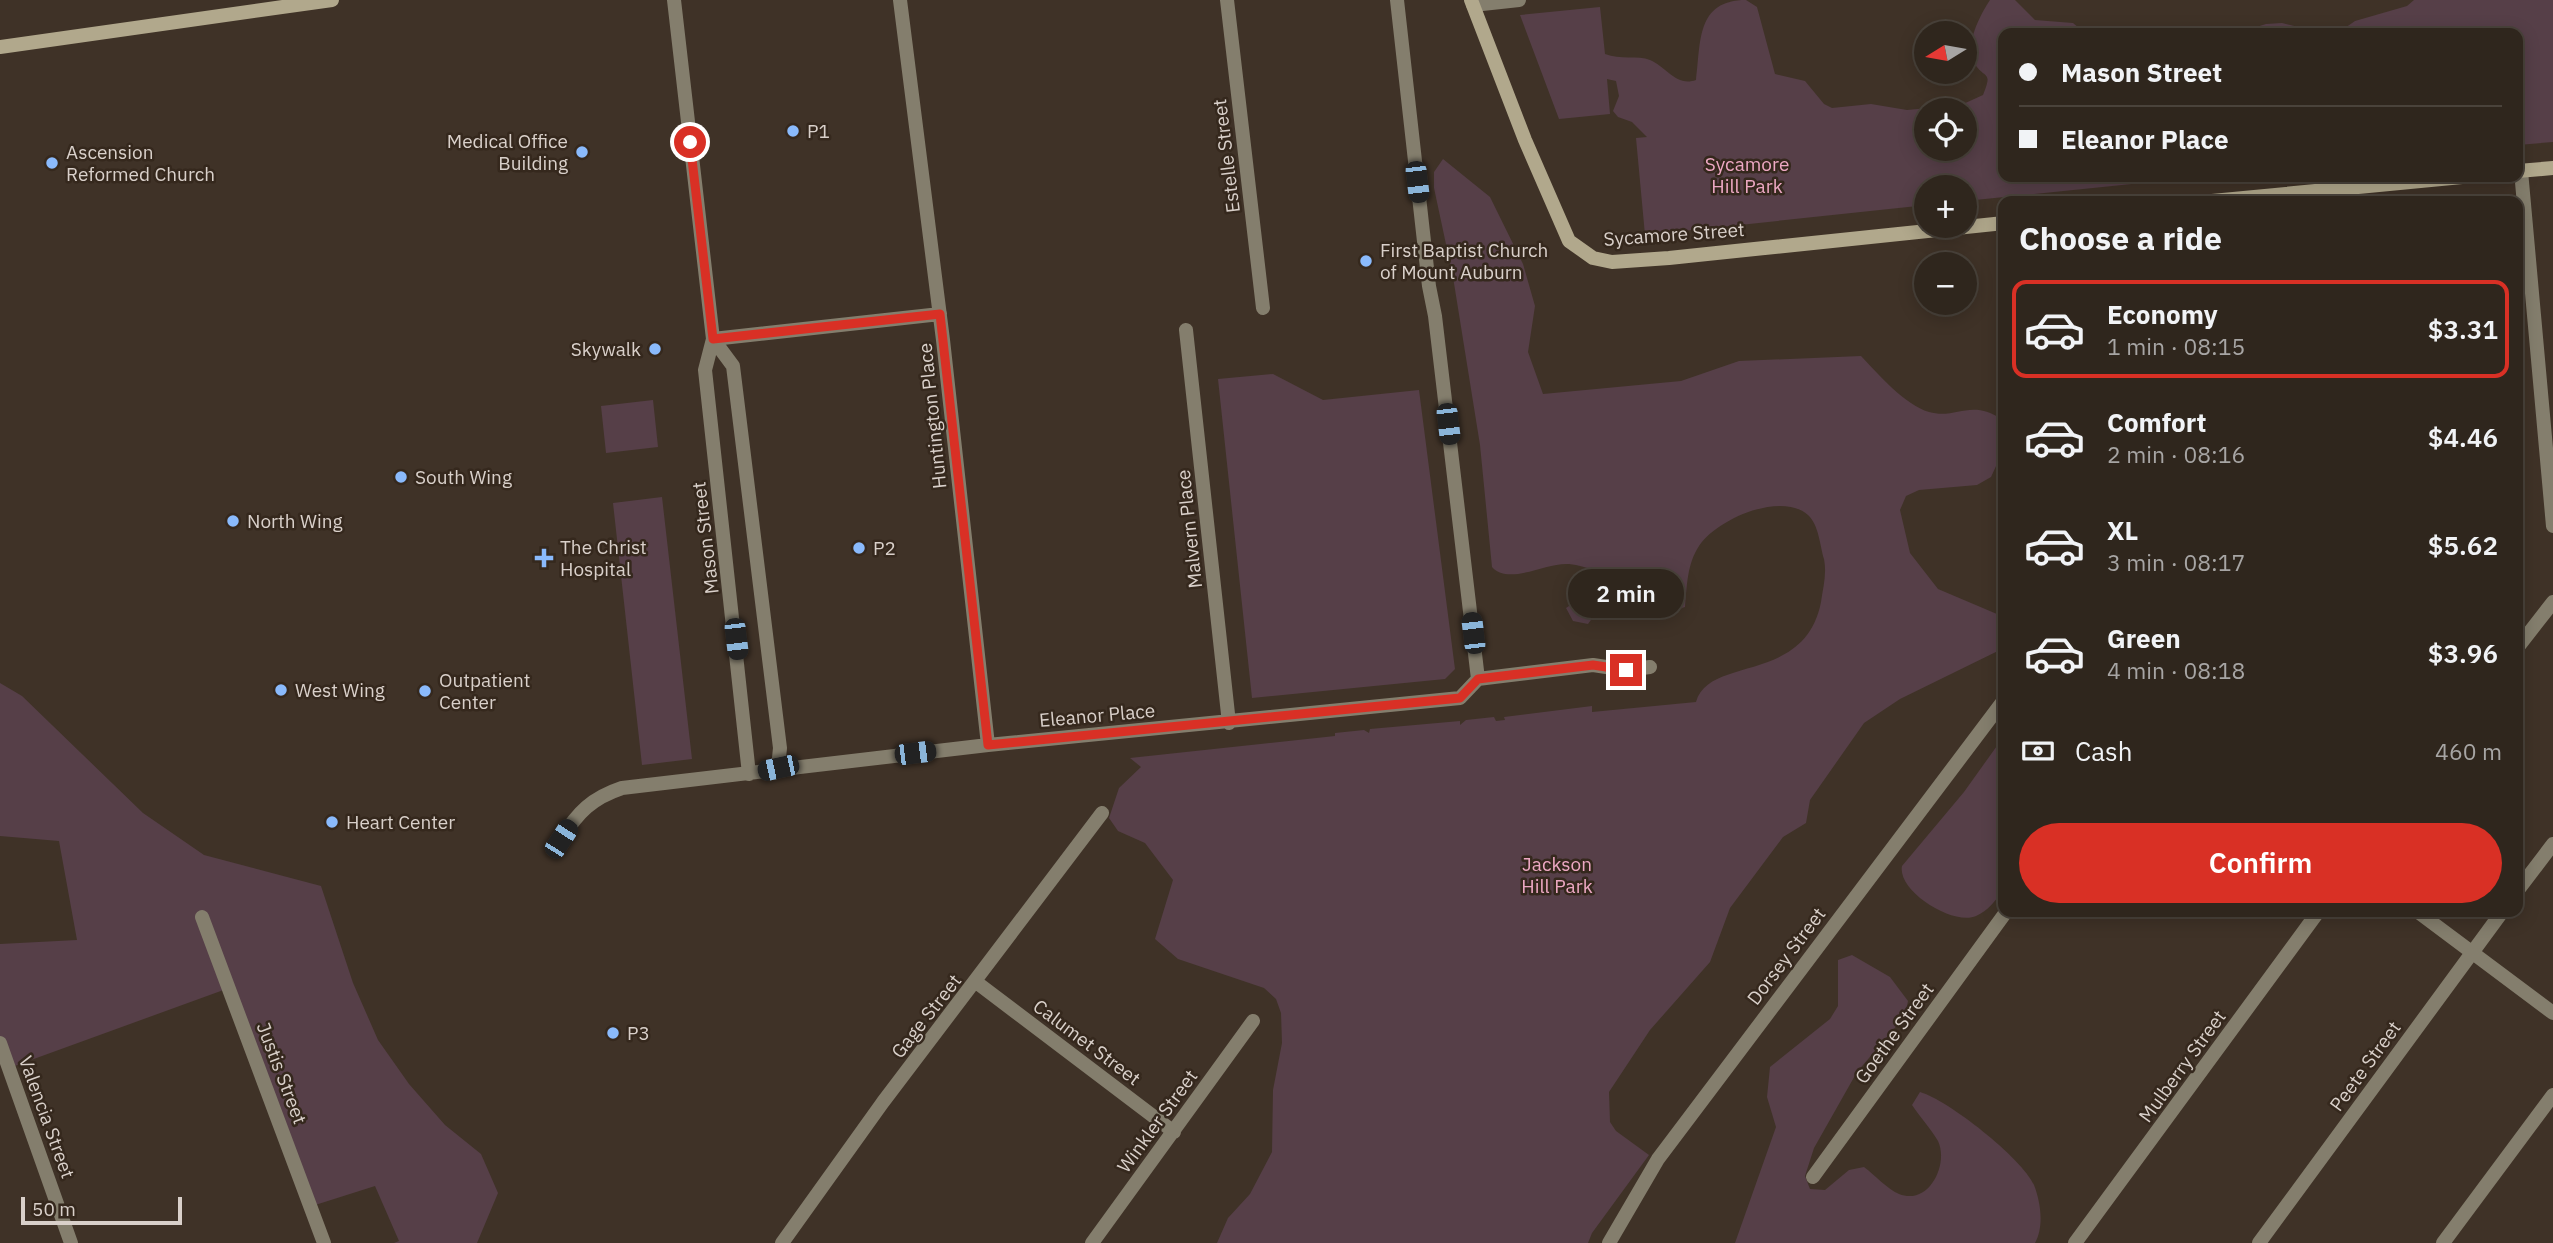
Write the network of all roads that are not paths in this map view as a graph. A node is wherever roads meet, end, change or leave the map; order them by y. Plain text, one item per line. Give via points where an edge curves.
1 (332, 0) edge
2 (674, 0) edge
3 (900, 0) edge
4 (1227, 0) edge
5 (1397, 0) edge
6 (1519, 0) edge
7 (1472, 2) edge
8 (0, 47) edge
9 (2553, 168) edge
10 (2523, 171) edge
11 (2429, 182) edge
12 (2344, 195) edge
13 (2322, 196) edge
14 (2523, 203) edge
15 (1998, 224) edge
16 (1263, 308) dead end
17 (940, 314) junction
18 (1186, 331) dead end
19 (713, 339) junction
20 (2553, 526) edge
21 (2553, 602) edge
22 (2523, 641) edge
23 (1650, 667) dead end
24 (1478, 679) junction
25 (1998, 708) edge
26 (1229, 723) junction
27 (988, 745) junction
28 (778, 768) junction
29 (749, 775) junction
30 (1102, 813) dead end
31 (561, 839) dead end
32 (2553, 844) edge
33 (2523, 883) edge
34 (202, 916) dead end
35 (2002, 917) edge
36 (2314, 917) edge
37 (2425, 917) edge
38 (2498, 917) edge
39 (2472, 951) junction
40 (976, 982) junction
41 (2553, 1013) edge
42 (1253, 1021) dead end
43 (0, 1043) edge
44 (2553, 1095) edge
45 (1174, 1132) junction
46 (1813, 1177) dead end
47 (71, 1243) edge
48 (324, 1243) edge
49 (782, 1243) edge
50 (1091, 1243) edge
51 (1609, 1243) edge
52 (2075, 1243) edge
53 (2259, 1243) edge
54 (2443, 1243) edge

1 - 8 main road
2 - 19 street, Mason Street
3 - 17 street, Huntington Place
4 - 16 street, Estelle Street
5 - 24 street
6 - 7 street
7 - 15 main road, Sycamore Street via 1569,241 1592,258 1612,262 1669,258
9 - 10 main road
11 - 12 main road
12 - 13 main road
14 - 20 street
17 - 19 street
17 - 27 street, Huntington Place
18 - 26 street, Malvern Place
19 - 28 street, Mason Street via 733,366 780,748
19 - 29 street, Mason Street via 705,370
21 - 22 street
23 - 24 street, Eleanor Place via 1626,670 1593,665
24 - 26 street, Eleanor Place via 1460,698
25 - 51 street, Dorsey Street via 1658,1159
26 - 27 street, Eleanor Place
27 - 28 street, Eleanor Place
28 - 29 street, Eleanor Place
29 - 31 street, Eleanor Place via 622,788 599,796 578,813
30 - 40 street, Gage Street
32 - 33 street
34 - 48 street, Justis Street
35 - 46 street, Goethe Street
36 - 52 street, Mulberry Street
37 - 39 street
38 - 39 street, Peete Street
39 - 41 street
39 - 53 street, Peete Street
40 - 45 street, Calumet Street
40 - 49 street, Gage Street
42 - 45 street, Winkler Street
43 - 47 street, Valencia Street
44 - 54 street
45 - 50 street, Winkler Street

